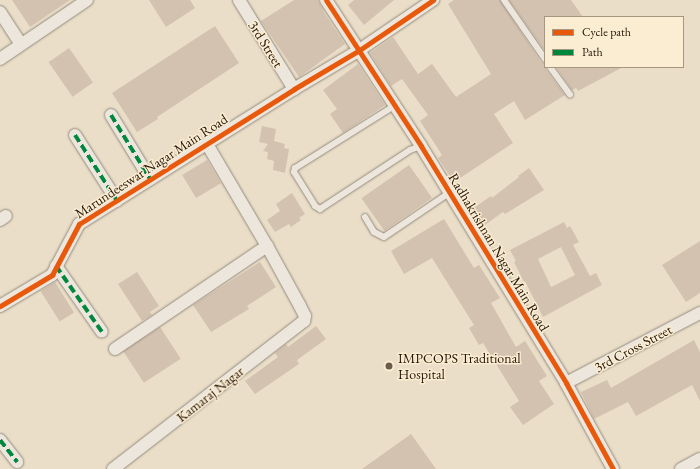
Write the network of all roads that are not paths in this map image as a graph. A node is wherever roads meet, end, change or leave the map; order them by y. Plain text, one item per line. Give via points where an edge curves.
1 (87, 0) edge
2 (239, 0) edge
3 (326, 0) edge
4 (433, 0) edge
5 (504, 0) edge
6 (0, 12) edge
7 (20, 44) junction
8 (358, 51) junction
9 (544, 58) edge
10 (0, 59) edge
11 (551, 68) edge
12 (294, 89) junction
13 (570, 95) dead end
14 (394, 106) junction
15 (111, 115) dead end
16 (75, 135) dead end
17 (207, 144) junction
18 (421, 146) junction
19 (150, 179) junction
20 (449, 193) junction
21 (117, 200) junction
22 (365, 217) dead end
23 (267, 246) junction
24 (56, 266) junction
25 (0, 306) edge
26 (700, 313) edge
27 (102, 332) dead end
28 (114, 349) dead end
29 (566, 383) junction
30 (0, 440) edge
31 (700, 459) edge
32 (17, 462) dead end
33 (113, 469) edge
34 (613, 469) edge
35 (681, 469) edge

1 - 7 street
2 - 12 street, 3rd Street
3 - 8 street, Radhakrishnan Nagar Main Road
4 - 8 street, Marundeeswar Nagar Main Road
5 - 9 lane
6 - 7 street
7 - 10 street
8 - 12 street, Marundeeswar Nagar Main Road
8 - 14 street, Radhakrishnan Nagar Main Road
11 - 13 lane
12 - 17 street, Marundeeswar Nagar Main Road
14 - 18 street, Radhakrishnan Nagar Main Road
14 - 18 lane via 295,168 294,172 315,206 320,209 410,150
15 - 19 street
16 - 21 street
17 - 19 street, Marundeeswar Nagar Main Road
17 - 23 street
18 - 20 street, Radhakrishnan Nagar Main Road
19 - 21 street, Marundeeswar Nagar Main Road
20 - 22 lane via 384,237 374,232
20 - 29 street, Radhakrishnan Nagar Main Road
21 - 24 street, Marundeeswar Nagar Main Road via 78,224
23 - 28 street
23 - 33 street, Kamaraj Nagar via 305,316 304,321
24 - 25 street, Marundeeswar Nagar Main Road via 46,280
24 - 27 street
26 - 29 street, 3rd Cross Street
29 - 34 street, Radhakrishnan Nagar Main Road
30 - 32 street
31 - 35 street

